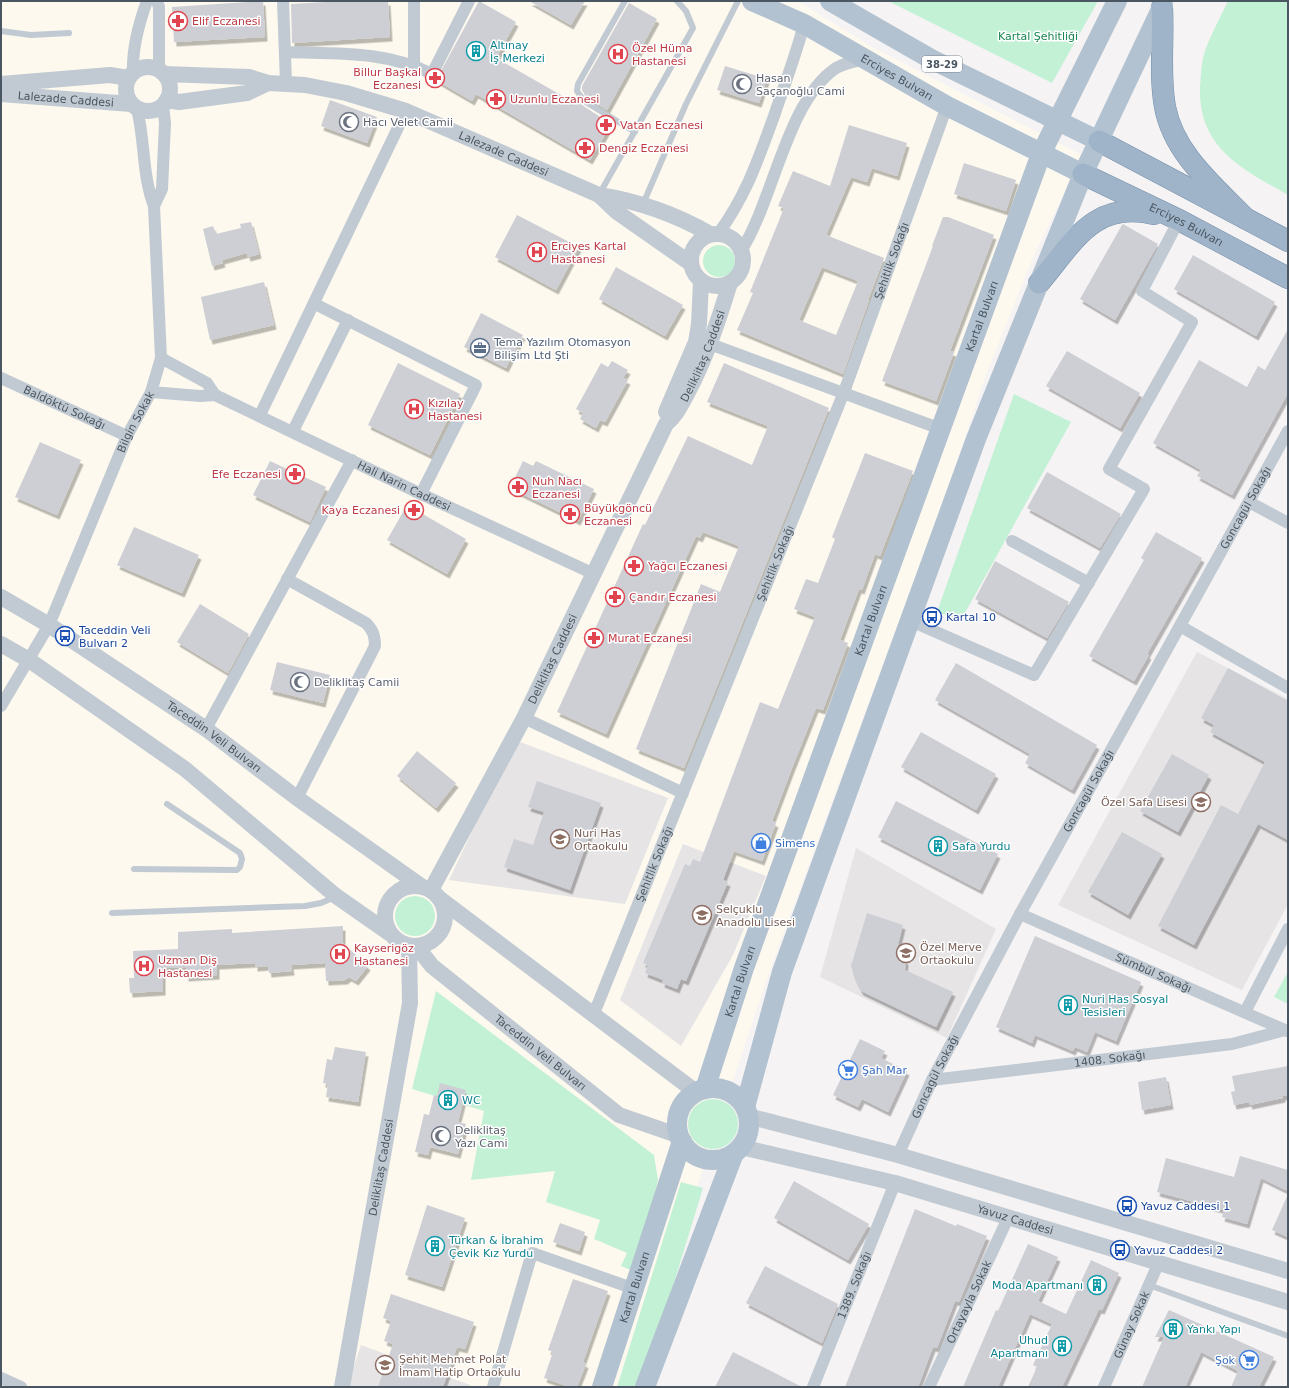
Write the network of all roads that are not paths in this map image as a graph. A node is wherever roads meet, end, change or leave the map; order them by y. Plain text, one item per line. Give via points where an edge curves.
1 (147, 1) edge
2 (157, 1) edge
3 (283, 1) edge
4 (414, 1) edge
5 (469, 1) edge
6 (625, 1) edge
7 (677, 1) edge
8 (738, 1) edge
9 (752, 1) edge
10 (830, 1) edge
11 (1117, 1) edge
12 (1164, 4) edge
13 (804, 24) junction
14 (1, 31) edge
15 (69, 33) dead end
16 (285, 52) junction
17 (865, 59) junction
18 (414, 66) junction
19 (162, 72) junction
20 (130, 75) junction
21 (268, 83) junction
22 (286, 83) junction
23 (1, 84) edge
24 (1, 94) edge
25 (165, 103) junction
26 (134, 106) junction
27 (947, 106) junction
28 (406, 111) junction
29 (1057, 121) junction
30 (635, 132) junction
31 (1099, 141) junction
32 (1041, 154) junction
33 (1083, 174) junction
34 (599, 195) junction
35 (154, 206) junction
36 (642, 206) junction
37 (1246, 218) junction
38 (1179, 220) junction
39 (714, 234) junction
40 (1288, 241) edge
41 (741, 250) junction
42 (690, 263) junction
43 (1288, 278) edge
44 (701, 282) junction
45 (730, 283) junction
46 (1039, 283) junction
47 (315, 304) junction
48 (348, 320) junction
49 (710, 344) junction
50 (161, 358) junction
51 (1, 378) edge
52 (151, 392) junction
53 (844, 392) junction
54 (215, 395) junction
55 (260, 415) junction
56 (666, 424) junction
57 (941, 429) junction
58 (1288, 431) edge
59 (293, 432) junction
60 (127, 436) junction
61 (352, 460) junction
62 (420, 494) junction
63 (1249, 502) junction
64 (1288, 523) edge
65 (1012, 541) dead end
66 (594, 574) junction
67 (287, 579) junction
68 (1089, 583) junction
69 (1, 597) edge
70 (911, 621) junction
71 (49, 625) junction
72 (1180, 626) junction
73 (1, 644) edge
74 (29, 660) junction
75 (1288, 688) edge
76 (1, 706) edge
77 (524, 718) junction
78 (206, 729) junction
79 (683, 793) junction
80 (297, 798) junction
81 (167, 804) dead end
82 (134, 869) dead end
83 (430, 892) junction
84 (336, 896) junction
85 (112, 913) dead end
86 (1020, 914) junction
87 (1288, 929) edge
88 (389, 933) junction
89 (413, 946) junction
90 (1245, 1012) junction
91 (593, 1016) junction
92 (1287, 1031) edge
93 (932, 1080) junction
94 (701, 1090) junction
95 (747, 1111) junction
96 (681, 1138) junction
97 (738, 1150) junction
98 (898, 1155) junction
99 (895, 1183) junction
100 (1008, 1218) junction
101 (1159, 1262) junction
102 (1288, 1271) edge
103 (1149, 1285) junction
104 (635, 1288) junction
105 (1288, 1302) edge
106 (1288, 1336) edge
107 (1, 1378) edge
108 (21, 1387) edge
109 (342, 1387) edge
110 (493, 1387) edge
111 (602, 1387) edge
112 (645, 1387) edge
113 (813, 1387) edge
114 (929, 1387) edge
115 (1104, 1387) edge

1 - 20 street via 134,47
2 - 19 street
3 - 16 street
4 - 18 street
5 - 18 street via 432,74
6 - 30 lane via 578,84 577,91 584,101
7 - 30 lane via 686,11 693,28
8 - 36 lane via 686,104
9 - 13 main road, Erciyes Bulvarı
10 - 29 main road, 38-29 via 931,59
11 - 29 main road
12 - 31 main road
12 - 37 highway via 1163,93 1172,130 1181,148 1193,163
13 - 17 main road, Erciyes Bulvarı
13 - 39 street via 747,187 734,213
14 - 15 lane via 31,35
16 - 18 street via 364,54 396,59
16 - 22 street
17 - 27 main road, Erciyes Bulvarı
17 - 41 street via 836,68 807,101 790,133 754,229
19 - 20 street via 145,67
19 - 21 street, Lalezade Caddesi via 249,77
19 - 25 street via 170,86
20 - 23 street, Lalezade Caddesi
20 - 26 street via 126,92
21 - 22 street, Lalezade Caddesi
21 - 25 street, Lalezade Caddesi via 247,93
22 - 28 street, Lalezade Caddesi via 331,89
24 - 26 street, Lalezade Caddesi
25 - 26 street via 150,112
25 - 35 street, Bilgin Sokak via 162,189
26 - 35 street, Bilgin Sokak via 142,127 149,194
27 - 32 main road, Erciyes Bulvarı
27 - 53 street, Şehitlik Sokağı
28 - 34 street, Lalezade Caddesi
28 - 47 street
29 - 31 main road
29 - 32 main road, Kartal Bulvarı
30 - 34 lane
31 - 33 main road
31 - 37 highway
32 - 33 main road, Erciyes Bulvarı
32 - 57 main road, Kartal Bulvarı
33 - 38 highway, Erciyes Bulvarı
33 - 46 main road
34 - 36 street, Lalezade Caddesi via 624,199
34 - 42 street, Lalezade Caddesi via 617,212
35 - 50 street, Bilgin Sokak
36 - 39 street, Lalezade Caddesi
37 - 40 highway
38 - 43 highway, Erciyes Bulvarı
38 - 46 highway via 1136,210 1108,214 1088,226
38 - 68 street via 1142,291 1192,322 1109,469 1144,489
39 - 41 street via 732,239
39 - 42 street via 703,237 693,248
41 - 45 street via 743,258 740,272
42 - 44 street
44 - 45 street via 715,287
44 - 56 street, Deliklitaş Caddesi via 696,342 665,414
45 - 49 street, Deliklitaş Caddesi
46 - 70 main road via 976,439
47 - 48 street
47 - 55 street
48 - 59 street
48 - 62 street via 476,385
49 - 53 street
49 - 56 street, Deliklitaş Caddesi via 674,417
50 - 52 street, Bilgin Sokak
50 - 54 street, Hali Narin Caddesi via 206,383
51 - 60 street, Baldöktü Sokağı
52 - 54 street, Hali Narin Caddesi
52 - 60 street, Bilgin Sokak
53 - 57 street
53 - 79 street, Şehitlik Sokağı
54 - 55 street, Hali Narin Caddesi
55 - 59 street, Hali Narin Caddesi
56 - 66 street, Deliklitaş Caddesi
57 - 94 main road, Kartal Bulvarı
58 - 63 street, Goncagül Sokağı
59 - 61 street, Hali Narin Caddesi
60 - 71 street, Bilgin Sokak
61 - 62 street, Hali Narin Caddesi
61 - 67 street
62 - 66 street, Hali Narin Caddesi
63 - 64 street
63 - 72 street, Goncagül Sokağı
65 - 68 street
66 - 77 street, Deliklitaş Caddesi
67 - 78 street
67 - 80 street via 366,623 373,631 375,640
68 - 70 street via 1034,675
69 - 71 street, Taceddin Veli Bulvarı
70 - 95 main road via 782,972
71 - 74 street, Bilgin Sokak
71 - 78 street, Taceddin Veli Bulvarı
72 - 75 street
72 - 86 street, Goncagül Sokağı
73 - 74 street
74 - 76 street, Bilgin Sokak
74 - 84 street via 185,769
77 - 79 street
77 - 83 street, Deliklitaş Caddesi
78 - 80 street, Taceddin Veli Bulvarı
79 - 91 street, Şehitlik Sokağı
80 - 83 street, Taceddin Veli Bulvarı
81 - 82 lane via 240,854 240,867 237,870
83 - 88 street via 405,887 392,896 384,918
83 - 89 street via 445,914 442,929 432,941
83 - 91 street, Taceddin Veli Bulvarı
84 - 85 lane via 321,903 305,906
84 - 88 street
86 - 90 street, Sümbül Sokağı
86 - 93 street, Goncagül Sokağı
87 - 90 street
88 - 89 street via 401,944
89 - 96 street, Taceddin Veli Bulvarı via 432,966 619,1115
89 - 109 street, Deliklitaş Caddesi via 410,1003
90 - 92 street, Sümbül Sokağı
91 - 94 street, Taceddin Veli Bulvarı
92 - 93 street, 1408. Sokağı via 1232,1044
93 - 98 street, Goncagül Sokağı
94 - 95 main road via 724,1089 732,1093
94 - 96 main road via 686,1101 679,1114 677,1123
95 - 97 main road via 748,1134
95 - 98 street
96 - 97 main road via 687,1148 703,1158 721,1159
96 - 104 main road, Kartal Bulvarı
97 - 99 street, Yavuz Caddesi
97 - 112 main road
98 - 102 street
99 - 100 street, Yavuz Caddesi
99 - 113 street, 1389. Sokağı
100 - 101 street, Yavuz Caddesi
100 - 114 street, Ortayayla Sokak
101 - 103 street, Günay Sokak
101 - 105 street, Yavuz Caddesi
103 - 106 lane
103 - 115 street, Günay Sokak
104 - 110 street via 532,1253
104 - 111 main road, Kartal Bulvarı
107 - 108 street

